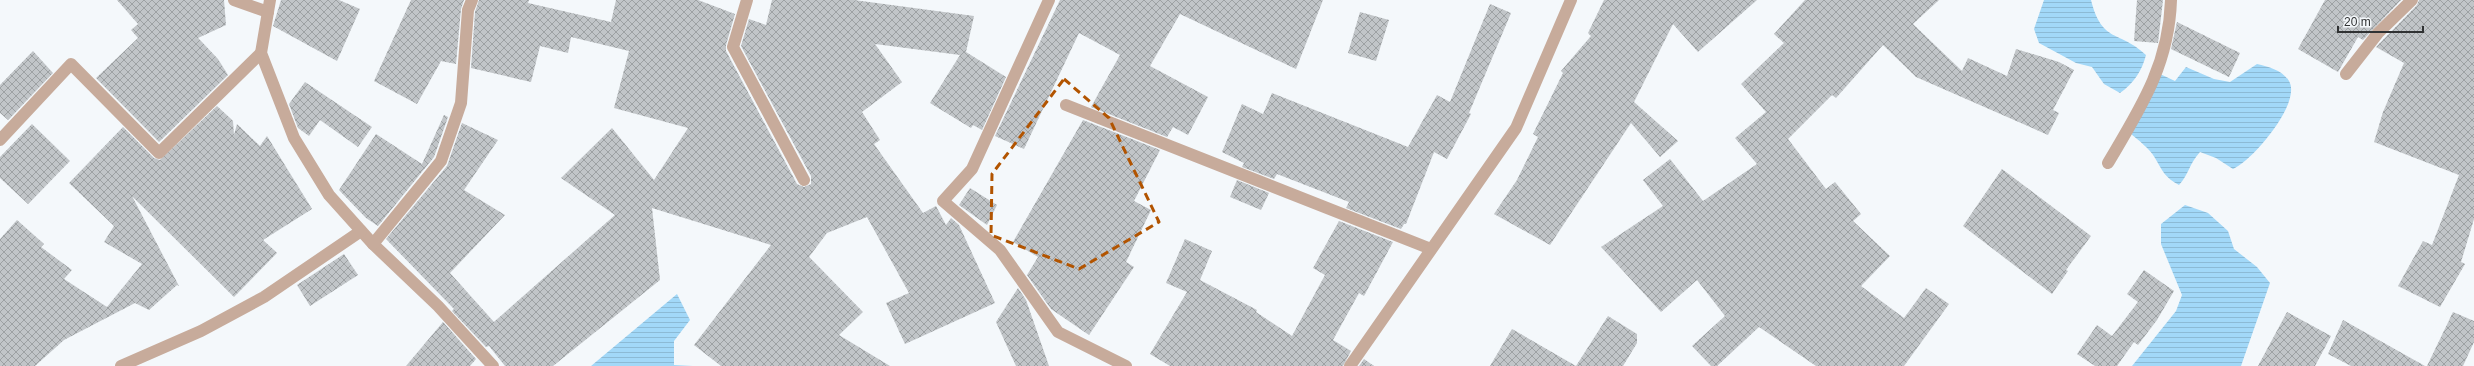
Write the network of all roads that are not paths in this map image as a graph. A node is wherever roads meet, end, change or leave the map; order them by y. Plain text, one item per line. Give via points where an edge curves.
1 (234, 0) edge
2 (472, 0) edge
3 (747, 0) edge
4 (1049, 0) edge
5 (2172, 0) edge
6 (2412, 0) edge
7 (1567, 1) edge
8 (269, 6) edge
9 (261, 52) junction
10 (2346, 74) dead end
11 (1066, 104) dead end
12 (0, 140) edge
13 (2108, 163) dead end
14 (804, 180) dead end
15 (361, 231) junction
16 (373, 244) junction
17 (1431, 249) junction
18 (122, 366) edge
19 (493, 366) edge
20 (1126, 366) edge
21 (1350, 366) edge

1 - 8 street
2 - 16 street via 468,10 461,103 441,161
3 - 14 street via 733,47
4 - 20 street via 972,169 943,201 1000,250 1058,332
5 - 13 street via 2167,44 2154,81
6 - 10 street via 2378,33
7 - 17 street via 1516,128
8 - 9 street
9 - 12 street via 160,153 72,64
9 - 15 street via 294,138 329,195
11 - 17 street
15 - 16 street
15 - 18 street via 264,297 201,331
16 - 19 street via 438,306
17 - 21 street

